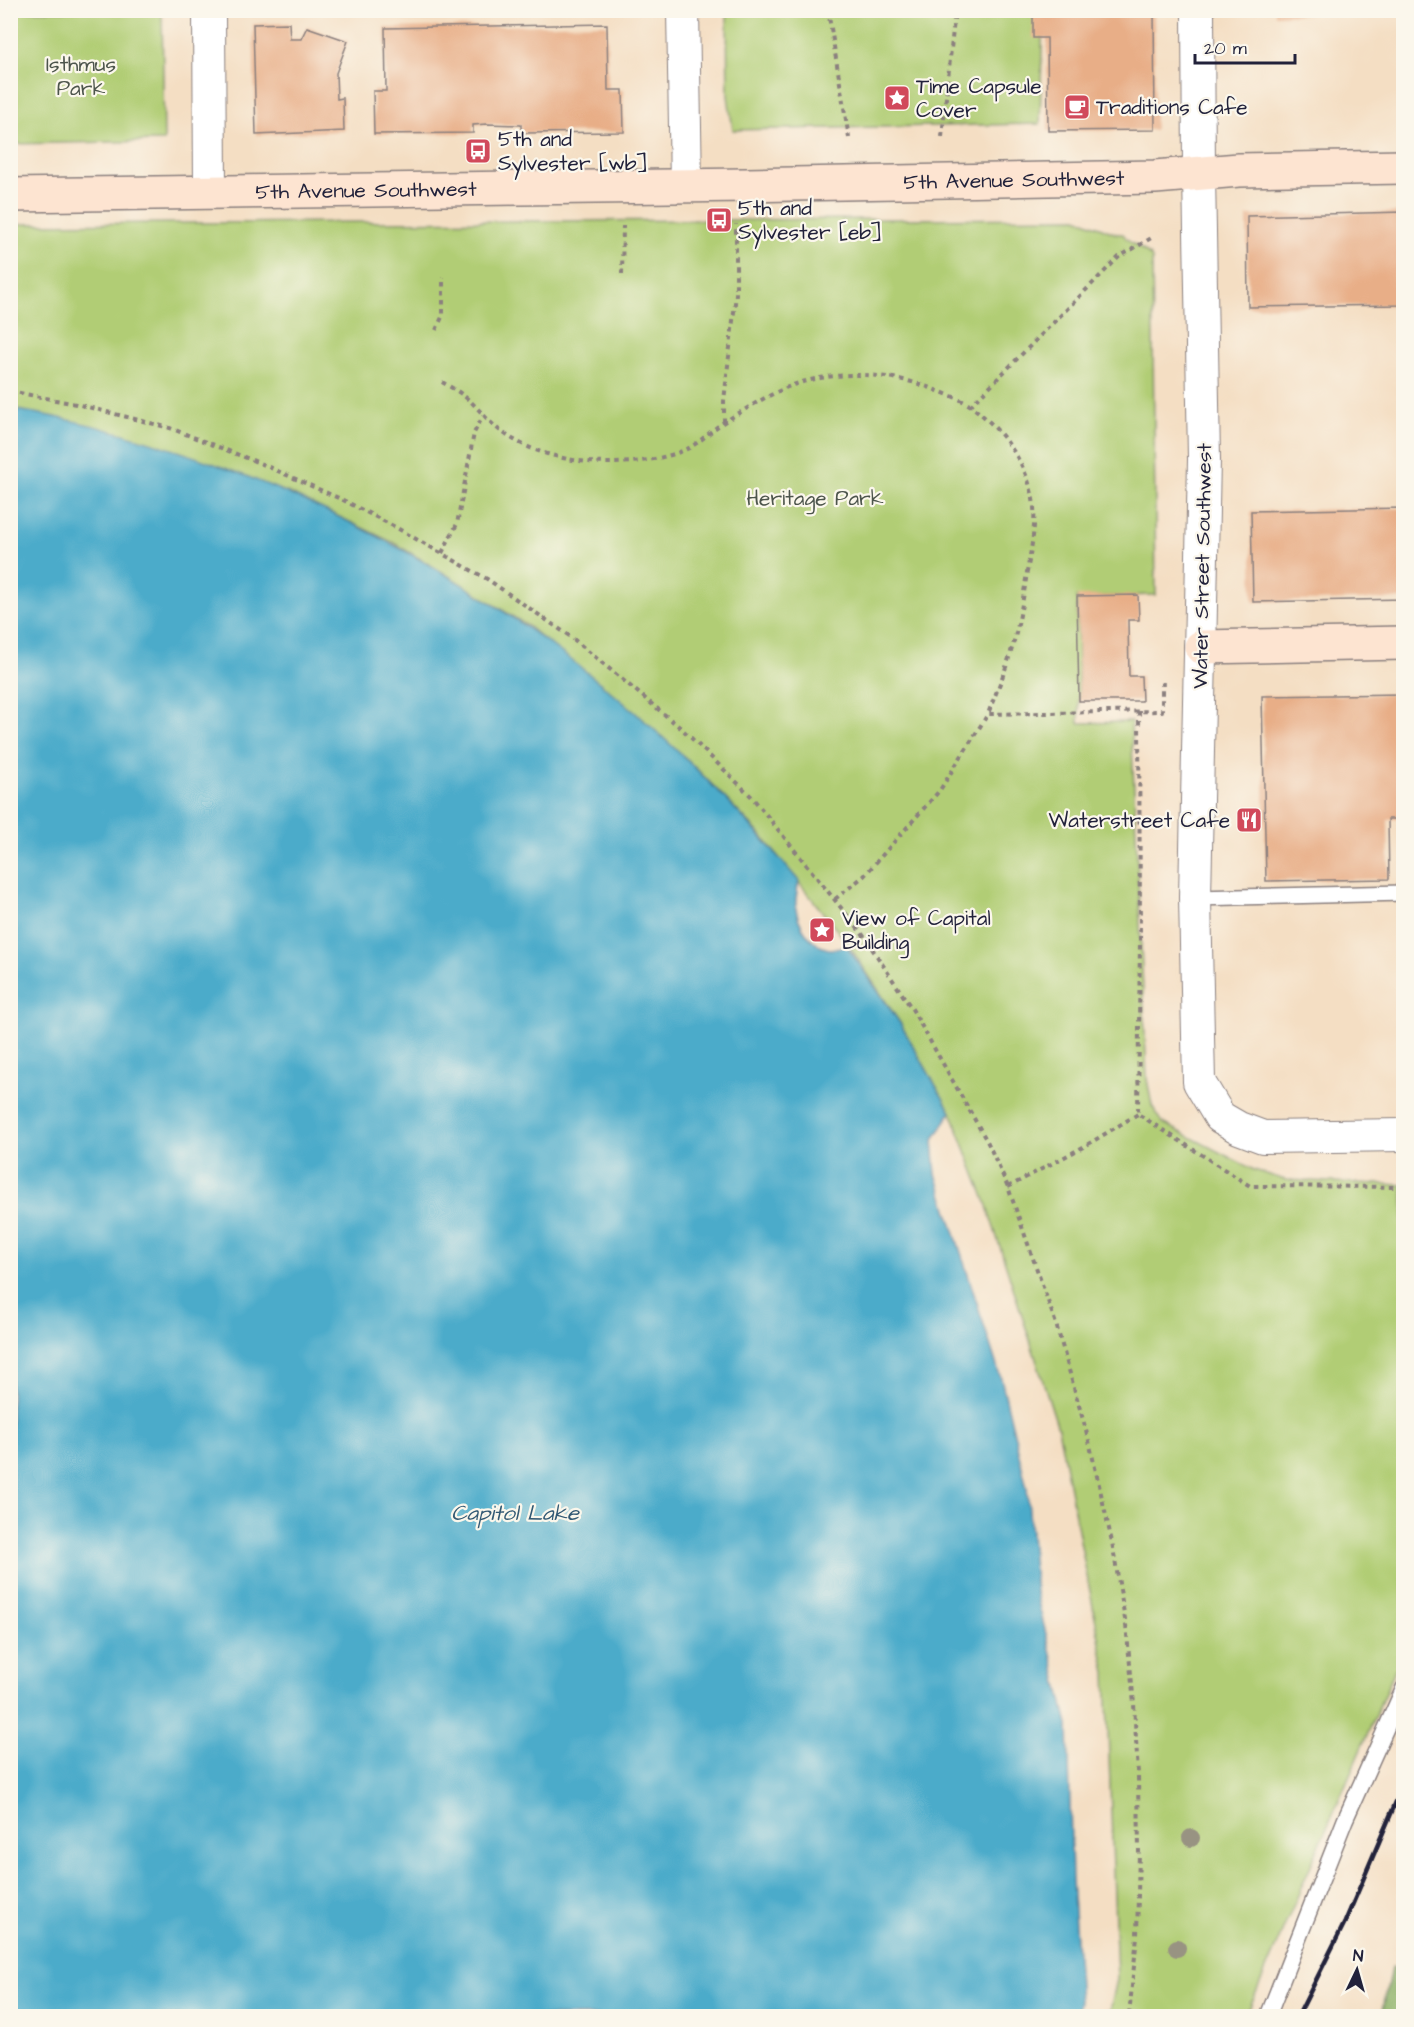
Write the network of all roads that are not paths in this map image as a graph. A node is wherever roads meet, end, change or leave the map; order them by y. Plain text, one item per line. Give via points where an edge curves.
1 (209, 10) edge
2 (683, 10) edge
3 (1198, 10) edge
4 (1404, 167) edge
5 (1199, 174) junction
6 (686, 186) junction
7 (210, 192) junction
8 (10, 195) edge
9 (1404, 643) edge
10 (1201, 647) junction
11 (1404, 893) edge
12 (1195, 898) junction
13 (1404, 1135) edge
14 (1404, 1688) edge
15 (1268, 2016) edge

1 - 7 street
2 - 6 street
3 - 5 street, Water Street Southwest
4 - 5 street, 5th Avenue Southwest
5 - 6 street, 5th Avenue Southwest
5 - 10 street, Water Street Southwest via 1204,459
6 - 7 street, 5th Avenue Southwest
7 - 8 street, 5th Avenue Southwest
9 - 10 street
10 - 12 street, Water Street Southwest
11 - 12 lane
12 - 13 street, Water Street Southwest via 1199,1082 1220,1117 1263,1137
14 - 15 lane via 1345,1821

